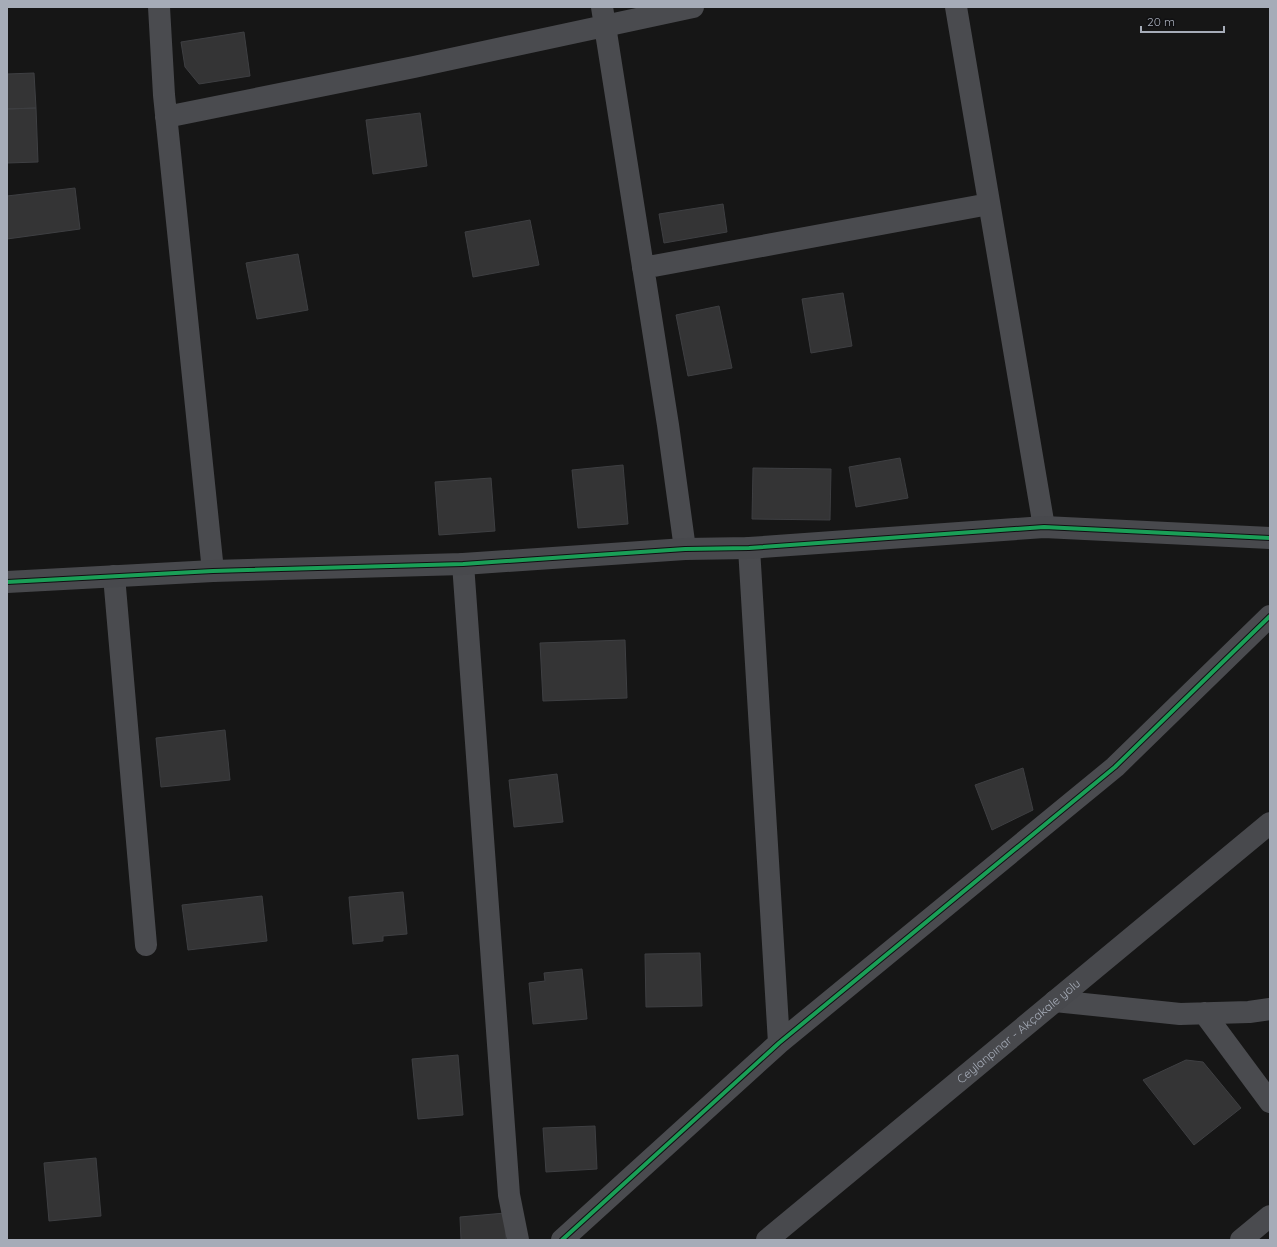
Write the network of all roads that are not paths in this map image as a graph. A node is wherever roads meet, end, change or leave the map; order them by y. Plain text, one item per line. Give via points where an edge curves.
1 (159, 7) edge
2 (693, 7) edge
3 (956, 7) edge
4 (604, 16) edge
5 (166, 117) junction
6 (989, 204) junction
7 (643, 268) junction
8 (1044, 528) junction
9 (1270, 538) edge
10 (749, 548) junction
11 (685, 549) junction
12 (463, 564) junction
13 (213, 571) junction
14 (114, 576) junction
15 (7, 582) edge
16 (1270, 616) edge
17 (1270, 823) edge
18 (146, 944) dead end
19 (1055, 1001) junction
20 (1270, 1009) edge
21 (1204, 1013) junction
22 (779, 1043) junction
23 (1270, 1102) edge
24 (1270, 1216) edge
25 (518, 1240) edge
26 (562, 1240) edge
27 (767, 1240) edge
28 (1241, 1240) edge

1 - 5 street
2 - 4 street
3 - 6 street
4 - 5 street via 414,67
4 - 7 street
5 - 13 street
6 - 7 street
6 - 8 street
7 - 11 street
8 - 9 street
8 - 10 street
10 - 11 street
10 - 22 street
11 - 12 street
12 - 13 street
12 - 25 street via 509,1195
13 - 14 street
14 - 15 street
14 - 18 street
16 - 22 street via 1115,767
17 - 19 street, Ceylanpınar - Akçakale yolu
19 - 21 street via 1180,1014
19 - 27 street, Ceylanpınar - Akçakale yolu
20 - 21 street
21 - 23 street
22 - 26 street
24 - 28 street

